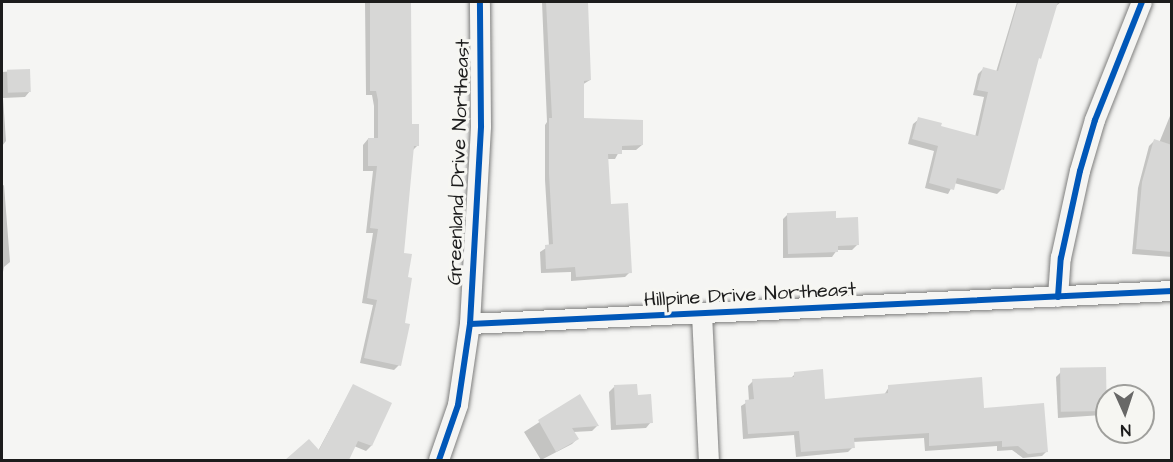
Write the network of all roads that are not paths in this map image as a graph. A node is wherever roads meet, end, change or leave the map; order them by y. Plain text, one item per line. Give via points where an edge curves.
1 (480, 2) edge
2 (1142, 2) edge
3 (1172, 291) edge
4 (1058, 297) junction
5 (702, 314) junction
6 (470, 324) junction
7 (439, 460) edge
8 (708, 460) edge

1 - 6 street, Greenland Drive Northeast via 481,126
2 - 4 street via 1113,71 1083,161 1061,258
3 - 4 street, Hillpine Drive Northeast
4 - 5 street, Hillpine Drive Northeast
5 - 6 street, Hillpine Drive Northeast
5 - 8 street
6 - 7 street via 458,405

